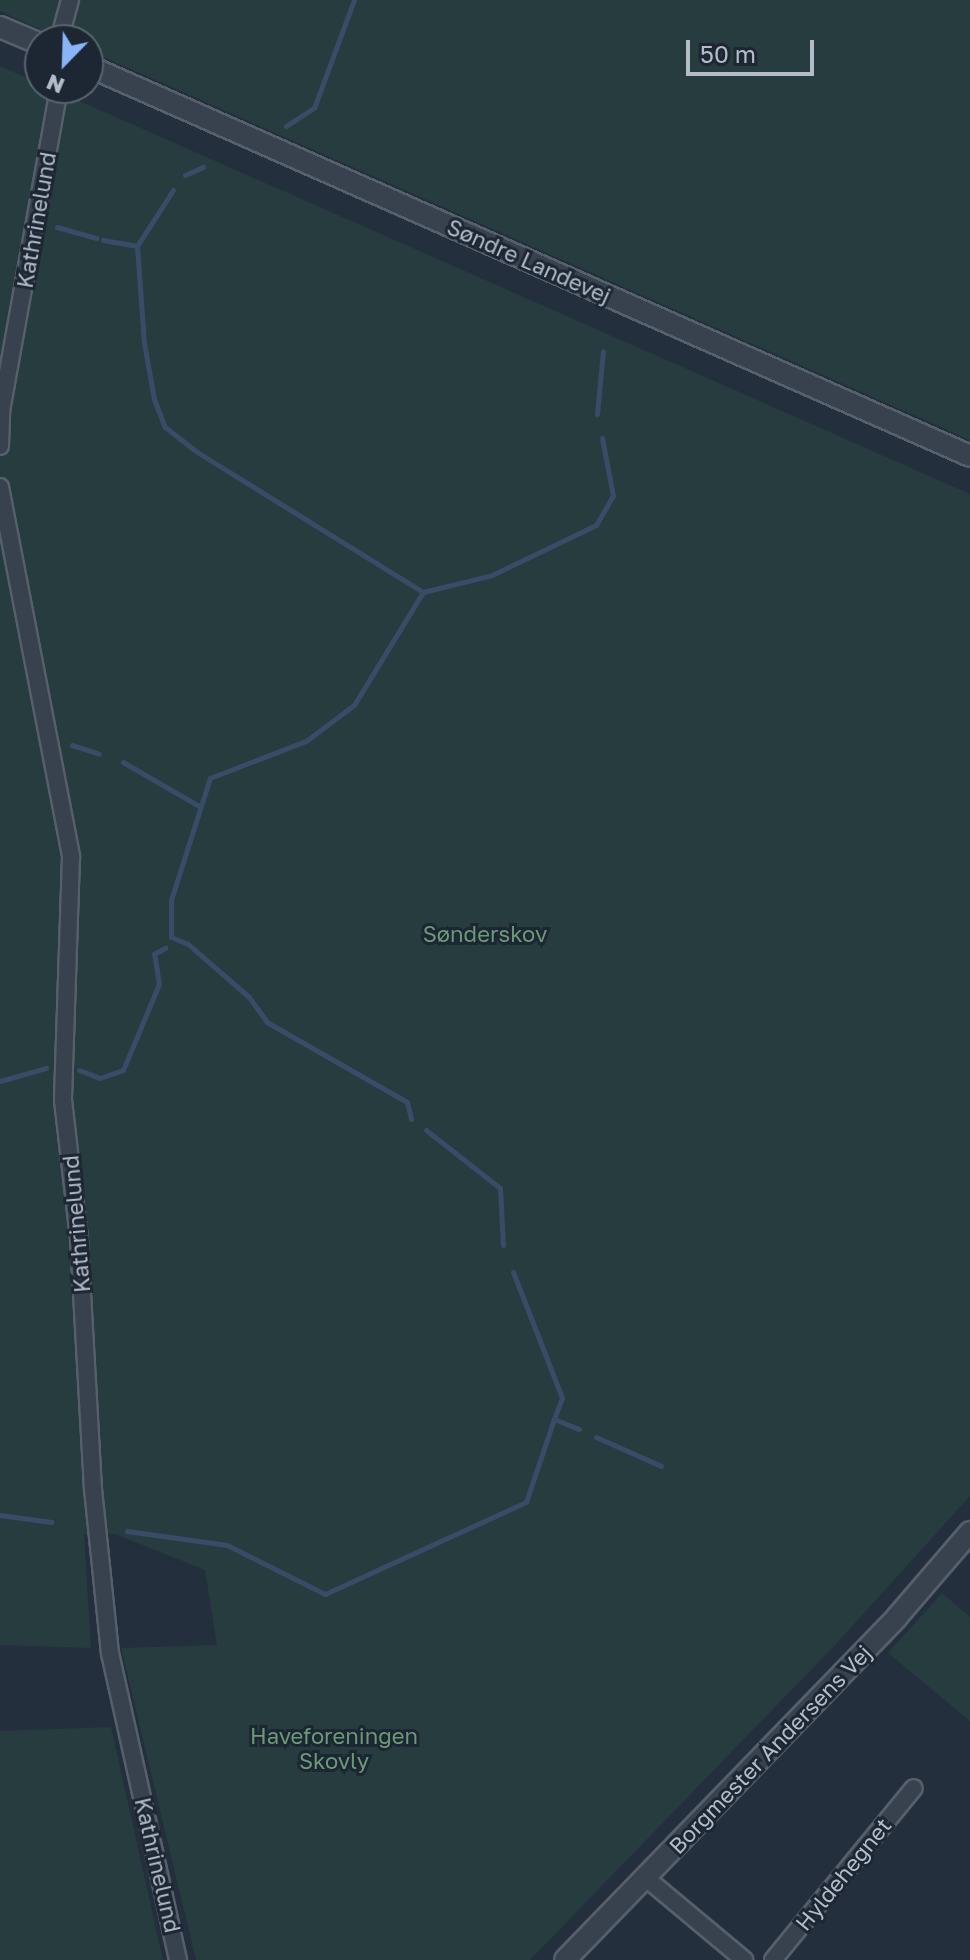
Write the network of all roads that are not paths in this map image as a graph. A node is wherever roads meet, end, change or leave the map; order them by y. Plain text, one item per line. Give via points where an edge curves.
1 (70, 0) edge
2 (63, 24) edge
3 (0, 27) edge
4 (24, 37) edge
5 (104, 73) edge
6 (56, 104) edge
7 (0, 446) edge
8 (970, 456) edge
9 (0, 487) edge
10 (970, 1532) edge
11 (914, 1788) dead end
12 (646, 1878) junction
13 (741, 1959) edge
14 (178, 1960) edge
15 (565, 1960) edge
16 (773, 1960) edge

1 - 2 street
3 - 4 street
5 - 8 street, Søndre Landevej
6 - 7 street, Kathrinelund via 1,411
9 - 14 street, Kathrinelund via 71,857 63,1100 79,1239 93,1489 110,1653
10 - 12 street, Borgmester Andersens Vej via 897,1617
11 - 16 street, Hyldehegnet
12 - 13 street
12 - 15 street, Borgmester Andersens Vej

